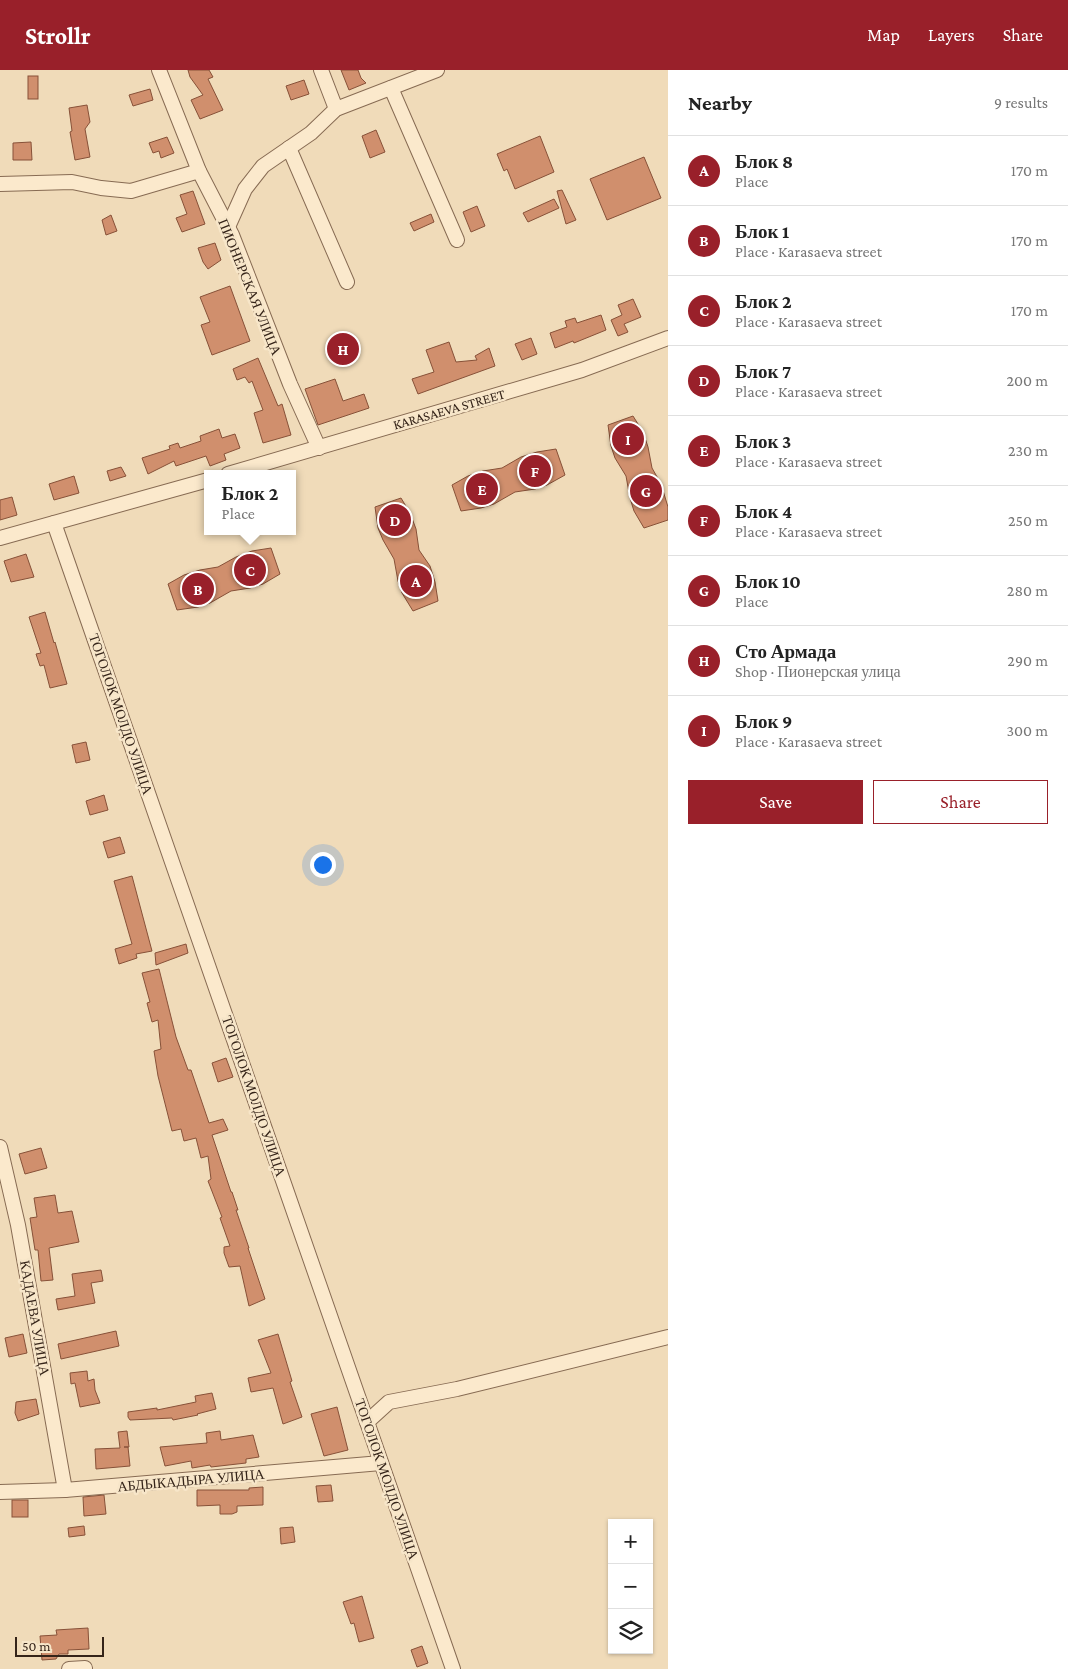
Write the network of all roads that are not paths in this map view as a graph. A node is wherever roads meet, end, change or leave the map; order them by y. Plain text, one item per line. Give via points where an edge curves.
1 (160, 70) edge
2 (321, 70) edge
3 (436, 70) edge
4 (391, 88) junction
5 (336, 109) junction
6 (289, 148) junction
7 (199, 170) junction
8 (0, 184) edge
9 (228, 227) junction
10 (457, 240) dead end
11 (347, 282) dead end
12 (668, 338) edge
13 (319, 448) junction
14 (242, 470) edge
15 (204, 481) edge
16 (54, 523) junction
17 (0, 538) edge
18 (0, 1147) edge
19 (668, 1337) edge
20 (367, 1422) junction
21 (381, 1463) junction
22 (65, 1490) junction
23 (0, 1492) edge
24 (85, 1668) dead end
25 (69, 1669) edge
26 (453, 1669) edge

1 - 7 street, ПИОНЕРСКАЯ УЛИЦА
2 - 5 street
3 - 4 street
4 - 5 street
4 - 10 street
5 - 6 street via 311,133
6 - 9 street via 263,166 245,189
6 - 11 street
7 - 8 street via 131,190 72,182
7 - 9 street, ПИОНЕРСКАЯ УЛИЦА
9 - 13 street, ПИОНЕРСКАЯ УЛИЦА
12 - 13 street, KARASAEVA STREET via 582,370
13 - 14 street, KARASAEVA STREET
15 - 16 street
16 - 17 street
16 - 20 street, ТОГОЛОК МОЛДО УЛИЦА
18 - 22 street, КАДАЕВА УЛИЦА via 18,1225
19 - 20 street via 456,1390 389,1402
20 - 21 street, ТОГОЛОК МОЛДО УЛИЦА
21 - 22 street, АБДЫКАДЫРА УЛИЦА
21 - 26 street, ТОГОЛОК МОЛДО УЛИЦА
22 - 23 street, АБДЫКАДЫРА УЛИЦА
24 - 25 street

